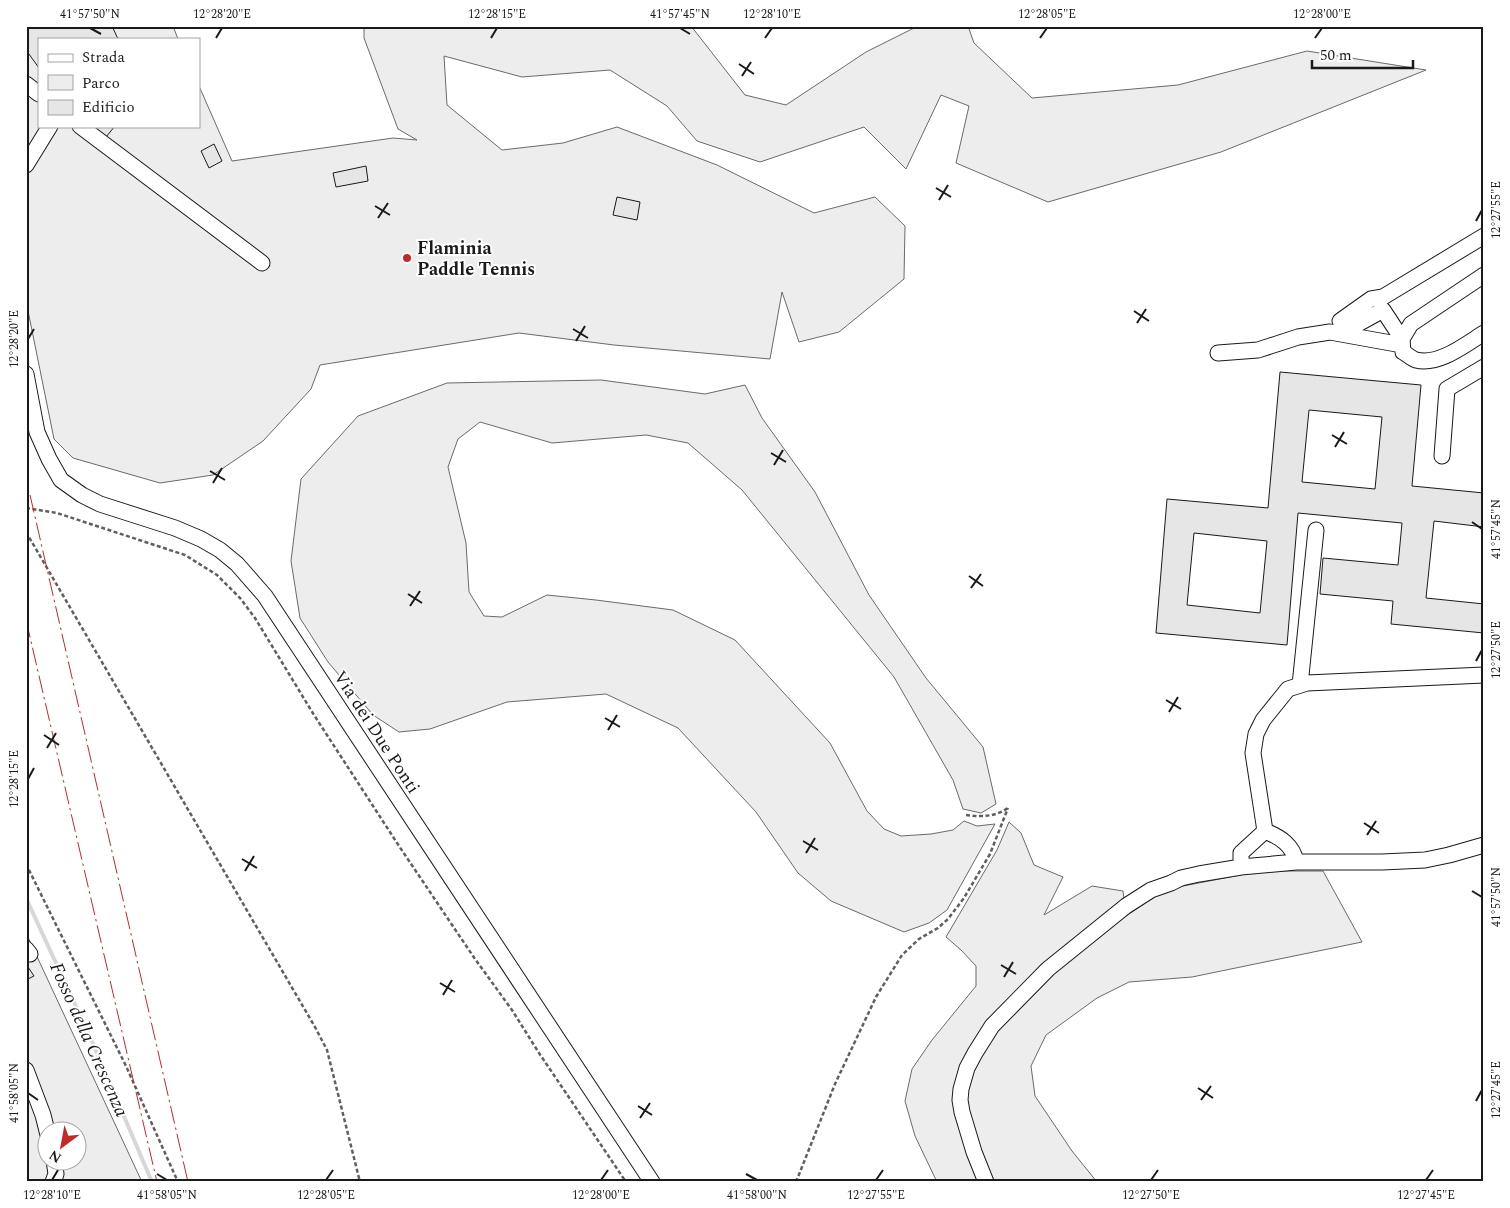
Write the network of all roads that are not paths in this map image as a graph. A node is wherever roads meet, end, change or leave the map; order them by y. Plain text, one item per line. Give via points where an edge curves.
1 (26, 84) edge
2 (38, 93) edge
3 (49, 128) edge
4 (83, 128) edge
5 (26, 165) edge
6 (1484, 236) edge
7 (262, 263) dead end
8 (1484, 275) edge
9 (1484, 333) edge
10 (1402, 342) junction
11 (1218, 353) dead end
12 (1484, 367) edge
13 (26, 374) edge
14 (1442, 456) dead end
15 (1316, 530) dead end
16 (1484, 675) edge
17 (1300, 685) junction
18 (1265, 831) junction
19 (1484, 845) edge
20 (1296, 862) junction
21 (1241, 867) junction
22 (26, 1070) edge
23 (44, 1120) edge
24 (55, 1170) edge
25 (53, 1182) edge
26 (652, 1182) edge
27 (986, 1182) edge

1 - 2 street
3 - 5 street
4 - 7 street
6 - 10 street via 1383,303
8 - 10 street via 1411,324
9 - 10 street via 1452,354 1435,360 1416,360 1403,352
10 - 11 street via 1330,332 1298,337 1258,350
12 - 14 street via 1447,389
13 - 26 street, Via dei Due Ponti via 37,432 62,480 100,504 201,539 237,564 265,596
15 - 17 street
16 - 17 street
17 - 18 street via 1288,690 1263,720 1256,734 1253,753
18 - 20 street via 1286,843 1294,852
18 - 21 street via 1241,853
19 - 20 street via 1425,860
20 - 21 street
21 - 27 street via 1181,878 1151,890 1126,906 1048,969 992,1026 968,1068 960,1100
22 - 23 street
24 - 25 street

